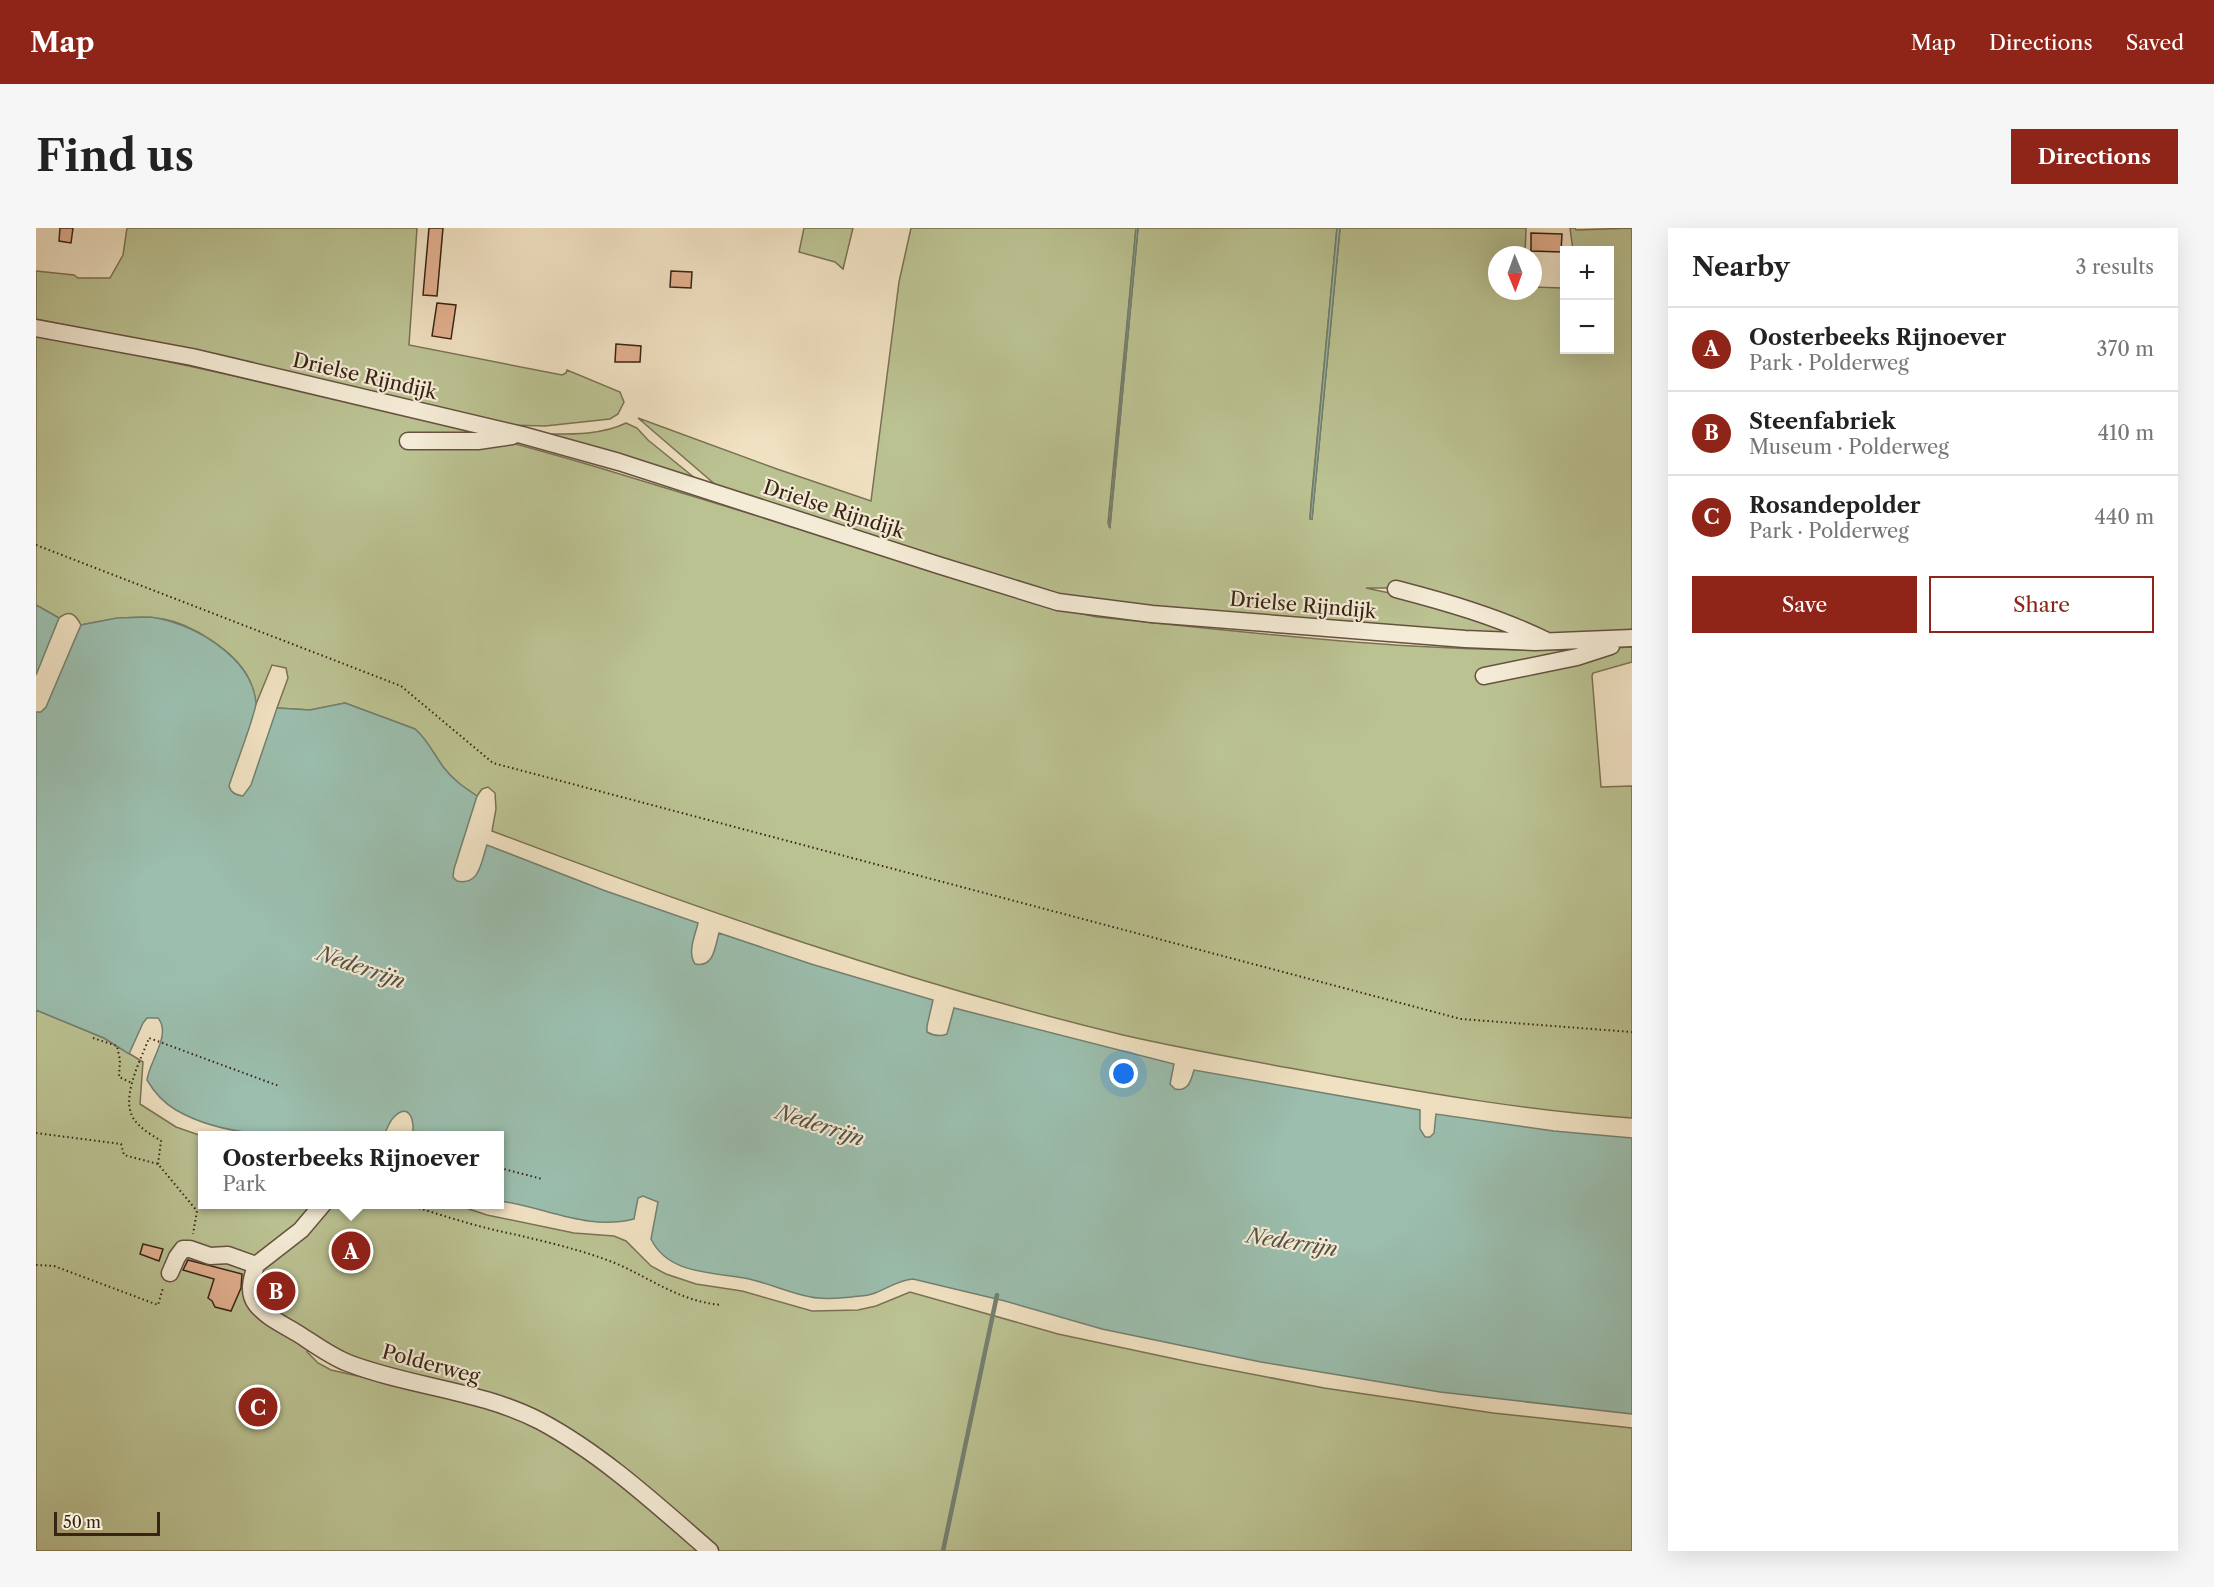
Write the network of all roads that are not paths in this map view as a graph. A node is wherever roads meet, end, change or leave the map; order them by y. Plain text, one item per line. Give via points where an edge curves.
1 (36, 328) edge
2 (522, 435) junction
3 (408, 441) dead end
4 (1396, 589) dead end
5 (1632, 639) edge
6 (1548, 642) junction
7 (1484, 676) dead end
8 (318, 1209) edge
9 (256, 1265) junction
10 (167, 1279) road end
11 (710, 1551) edge

1 - 2 street, Drielse Rijndijk via 192,357
2 - 3 street via 478,441
2 - 6 street, Drielse Rijndijk via 619,462 1058,602 1198,618
4 - 6 street via 1521,628
5 - 6 street, Drielse Rijndijk
5 - 7 street via 1577,657
8 - 9 street via 302,1230
9 - 10 street via 228,1255 210,1256 183,1249
9 - 11 street, Polderweg via 250,1286 255,1304 274,1319 346,1362 386,1376 472,1396 540,1421 597,1458

